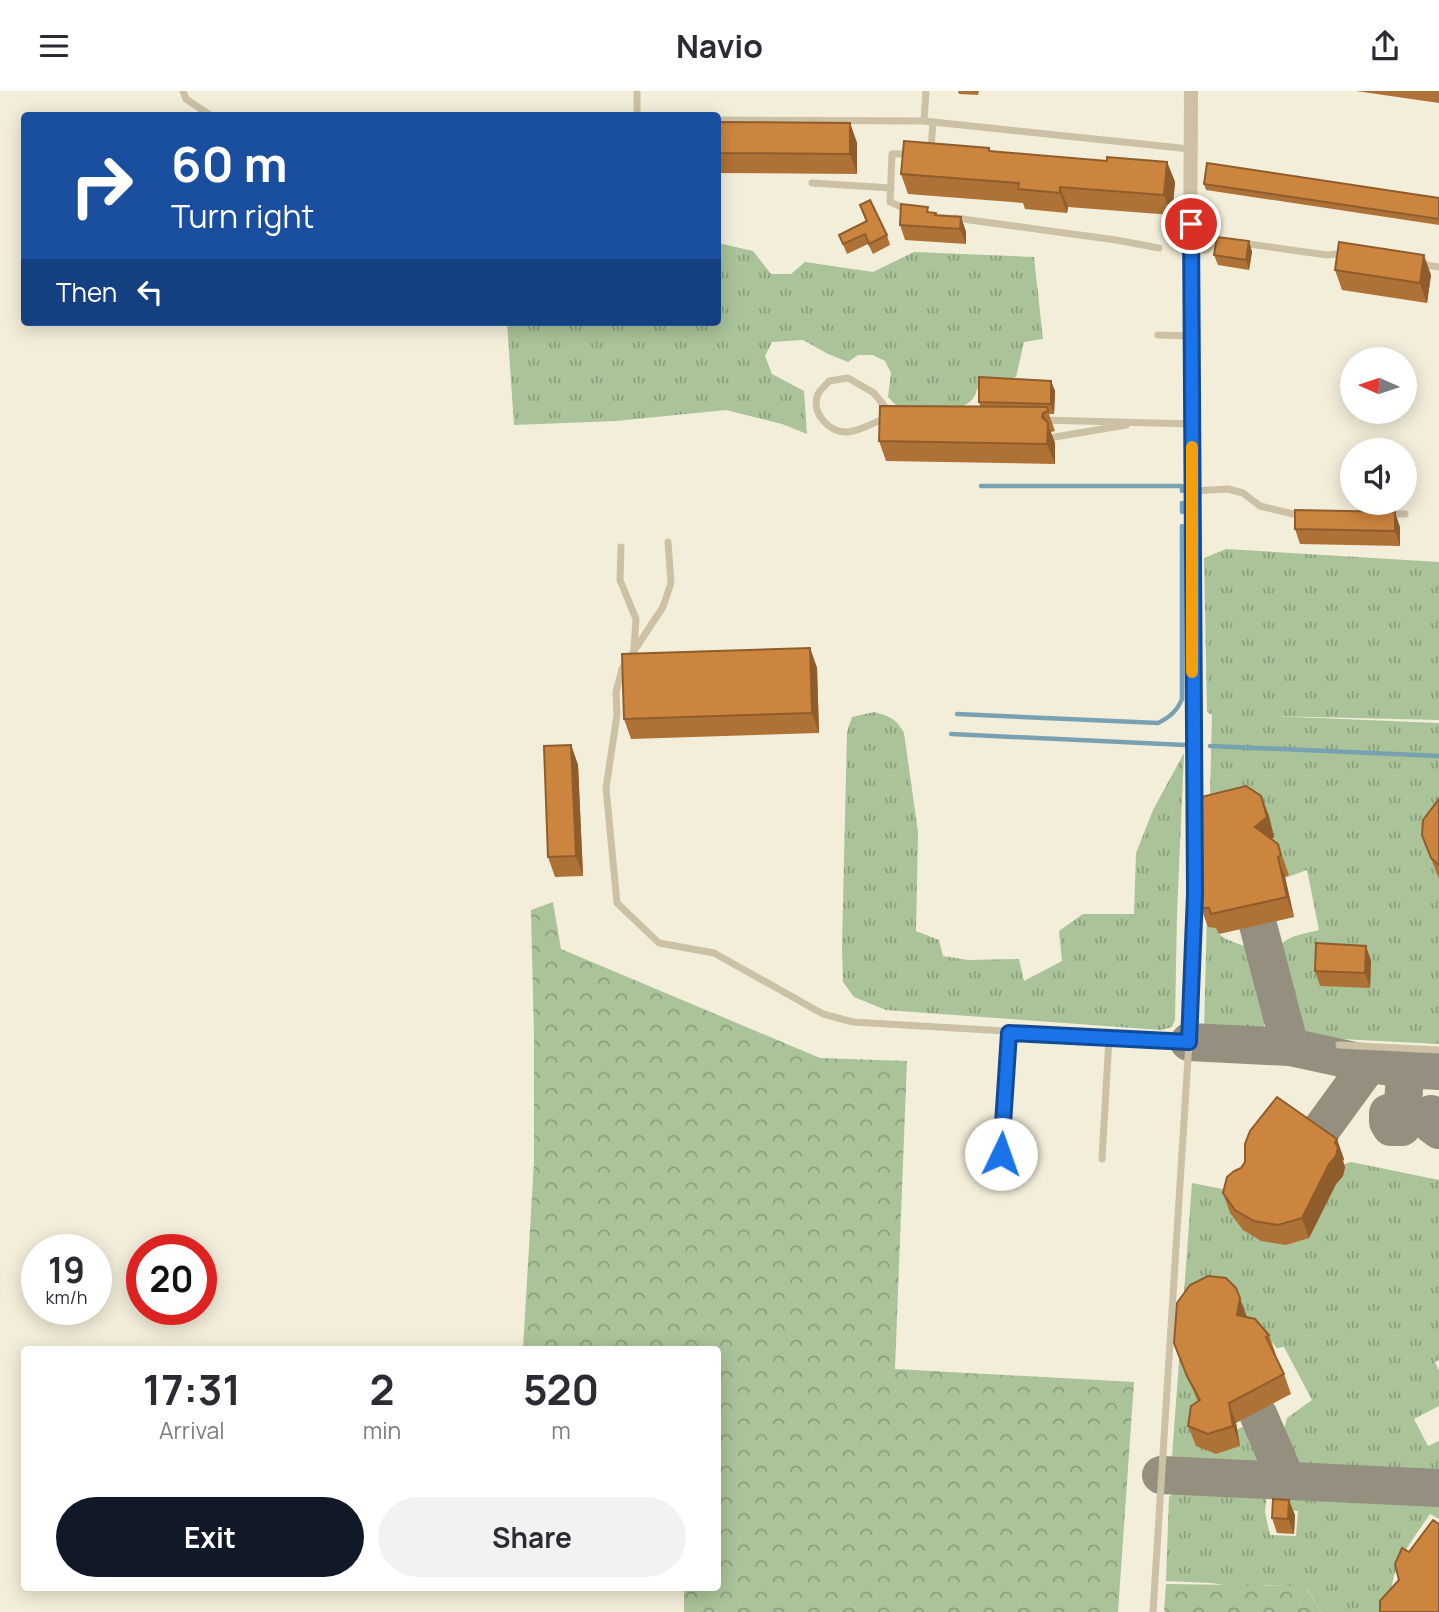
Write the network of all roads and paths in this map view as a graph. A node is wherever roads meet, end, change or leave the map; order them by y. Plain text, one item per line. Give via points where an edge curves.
1 (183, 91) edge
2 (637, 91) edge
3 (926, 91) edge
4 (1191, 91) edge
5 (206, 112) edge
6 (637, 112) edge
7 (721, 120) edge
8 (924, 121) junction
9 (933, 122) junction
10 (1191, 149) junction
11 (930, 154) junction
12 (943, 155) edge
13 (812, 183) dead end
14 (891, 188) junction
15 (918, 214) edge
16 (946, 217) edge
17 (1159, 248) dead end
18 (1190, 250) junction
19 (1353, 254) edge
20 (1414, 263) edge
21 (1439, 267) edge
22 (1190, 281) joint
23 (1158, 335) dead end
24 (1191, 336) junction
25 (892, 416) joint
26 (1030, 419) edge
27 (1141, 422) junction
28 (1192, 424) junction
29 (1055, 437) dead end
30 (1192, 491) junction
31 (1305, 514) edge
32 (668, 542) dead end
33 (621, 547) dead end
34 (633, 652) junction
35 (1009, 1033) junction
36 (1109, 1038) junction
37 (1189, 1042) junction
38 (1339, 1045) dead end
39 (1439, 1050) edge
40 (1001, 1154) dead end
41 (1102, 1159) dead end
42 (1153, 1612) edge

1 - 5 lane via 186,99
2 - 6 lane
3 - 8 lane
4 - 10 street
7 - 8 lane
8 - 9 lane
9 - 10 lane
9 - 11 lane
10 - 18 street
11 - 12 lane
11 - 14 lane via 892,154
13 - 14 lane
14 - 15 lane via 890,202
16 - 17 lane
18 - 19 lane via 1206,250 1219,241 1327,255
18 - 22 street
20 - 21 lane
22 - 24 lane
23 - 24 lane
24 - 28 lane
25 - 25 lane via 874,393 848,378 829,381 818,395 817,410 827,425 845,432
26 - 27 lane
27 - 28 lane
27 - 29 lane
28 - 30 lane
30 - 31 lane via 1228,489 1260,506
30 - 37 lane via 1195,894
32 - 34 lane via 671,583 663,607
33 - 34 lane via 620,580 636,619
34 - 35 lane via 616,692 606,788 617,903 659,943 714,953 823,1014 853,1022
35 - 36 lane
35 - 40 lane
36 - 37 lane
36 - 41 lane
37 - 42 lane
38 - 39 lane

